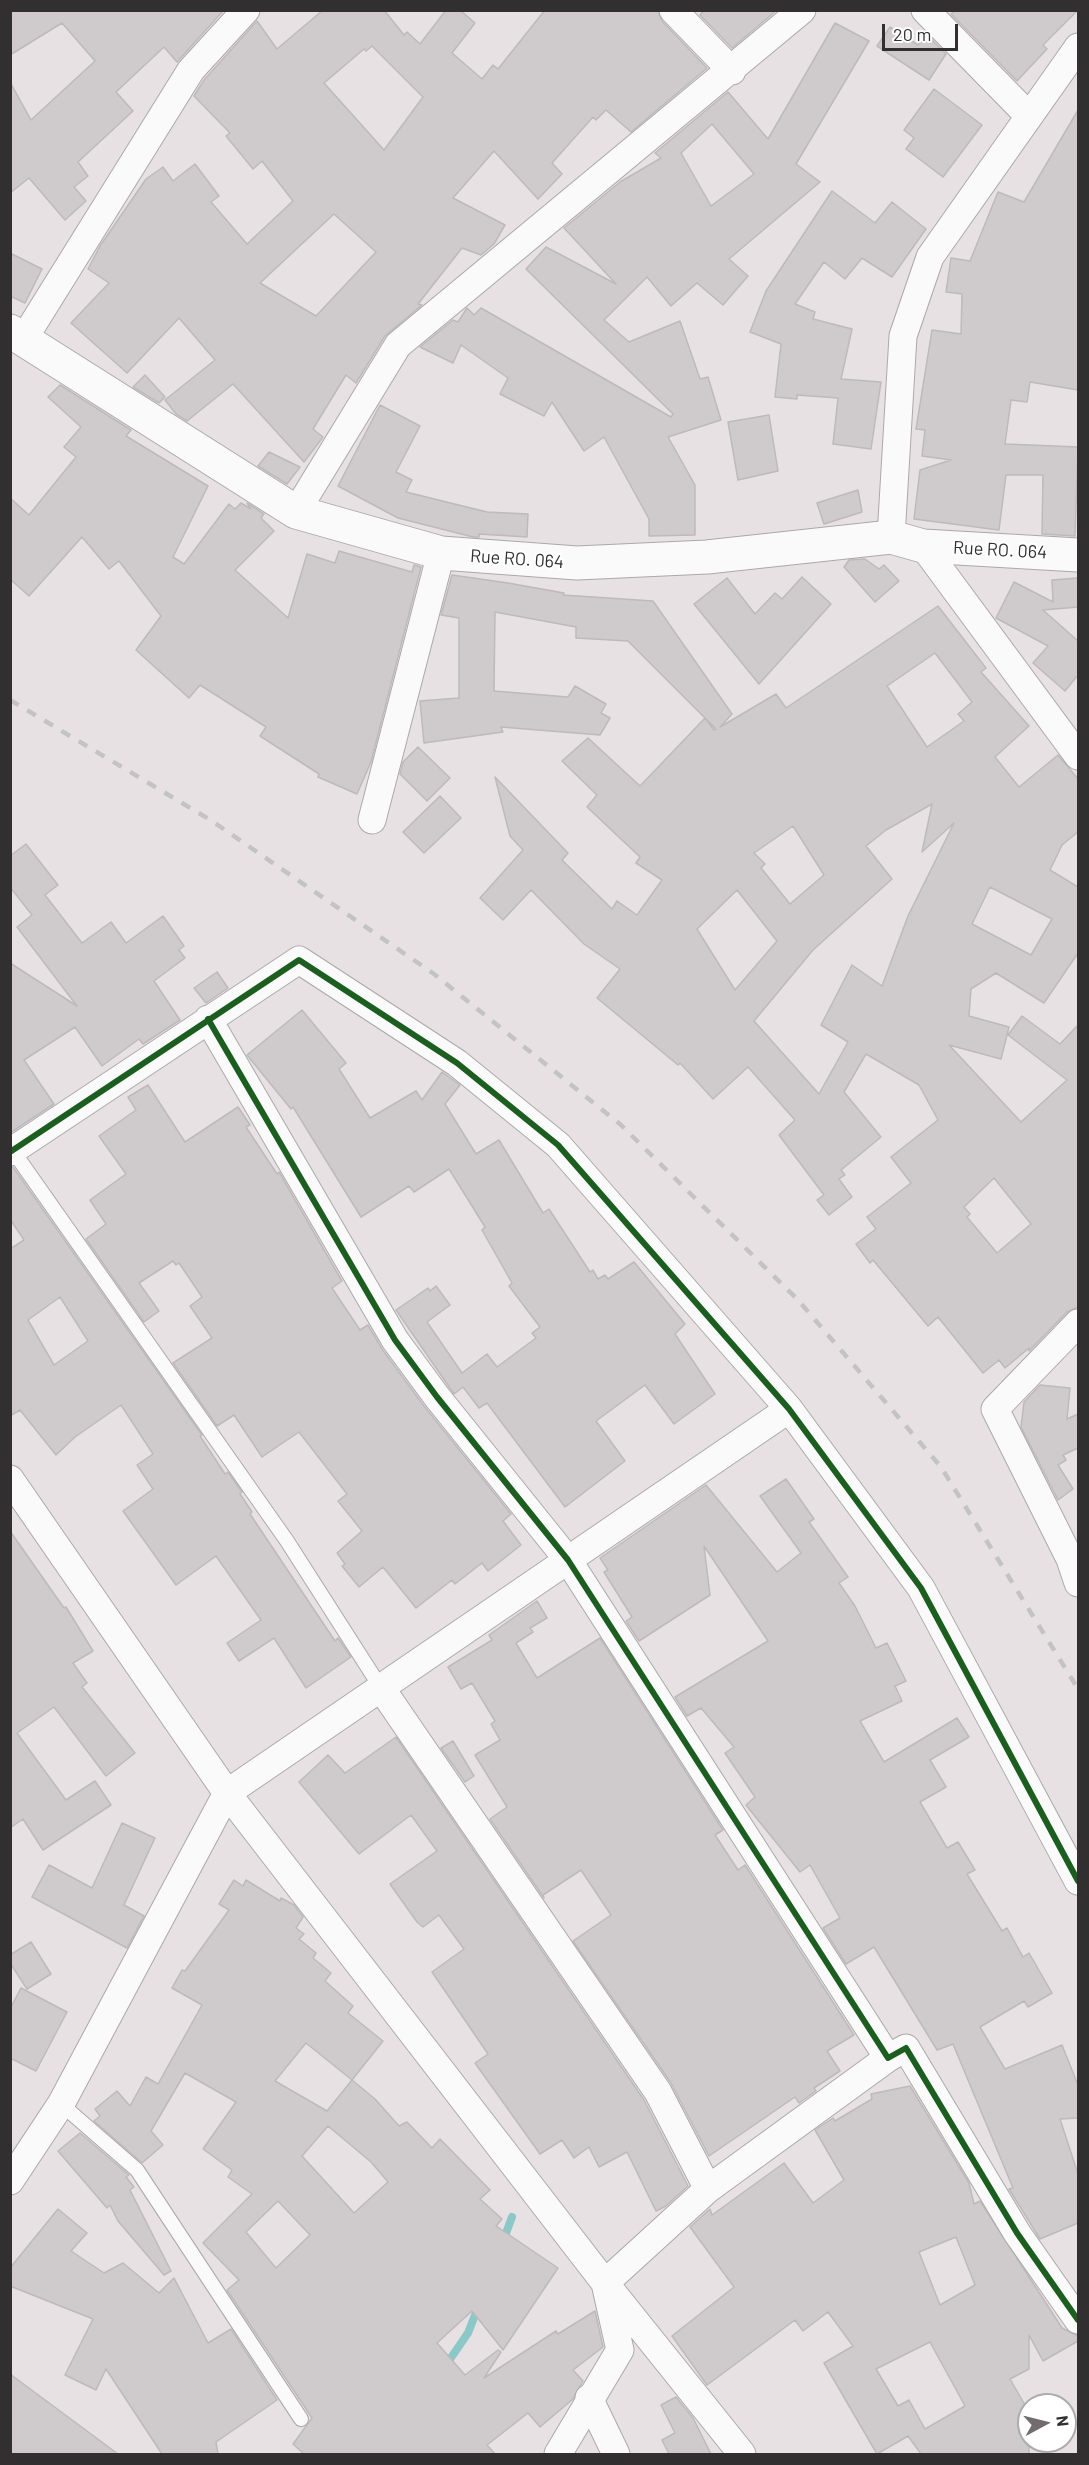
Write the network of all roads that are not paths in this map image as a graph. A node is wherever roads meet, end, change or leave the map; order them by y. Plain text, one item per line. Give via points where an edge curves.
1 (246, 10) edge
2 (672, 10) edge
3 (802, 10) edge
4 (925, 10) edge
5 (1078, 47) edge
6 (732, 71) junction
7 (1028, 116) junction
8 (17, 336) edge
9 (296, 512) junction
10 (891, 537) junction
11 (923, 546) junction
12 (441, 553) junction
13 (1078, 555) edge
14 (1078, 756) edge
15 (372, 820) dead end
16 (208, 1019) junction
17 (11, 1150) edge
18 (1078, 1323) edge
19 (789, 1410) junction
20 (10, 1479) edge
21 (568, 1560) junction
22 (1076, 1567) edge
23 (381, 1688) junction
24 (227, 1793) junction
25 (1078, 1881) edge
26 (888, 2058) junction
27 (61, 2104) junction
28 (10, 2181) edge
29 (708, 2189) junction
30 (605, 2283) junction
31 (1078, 2320) edge
32 (590, 2398) junction
33 (301, 2419) dead end
34 (558, 2454) edge
35 (616, 2454) edge
36 (742, 2454) edge

1 - 8 street via 191,70
2 - 6 street
3 - 6 street
4 - 7 street
5 - 7 street
6 - 9 street via 398,345
7 - 10 street via 930,257 903,336
8 - 9 street, Rue RO. 064
9 - 12 street, Rue RO. 064
10 - 11 street, Rue RO. 064
10 - 12 street, Rue RO. 064 via 707,557 577,563
11 - 13 street, Rue RO. 064
11 - 14 street
12 - 15 street
16 - 17 street
16 - 19 street via 299,960 457,1063 558,1145
16 - 21 street via 395,1340
17 - 23 lane via 286,1541
18 - 22 street via 995,1409
19 - 21 street
19 - 25 street via 921,1588
20 - 24 street
21 - 23 street
21 - 26 street
23 - 24 street
23 - 29 street via 658,2092
24 - 27 street
24 - 30 street
26 - 29 street
26 - 31 street via 906,2048 1017,2233
27 - 28 street
27 - 33 lane via 137,2170
29 - 30 street
30 - 32 street via 620,2350
30 - 36 street
32 - 34 street
32 - 35 street

